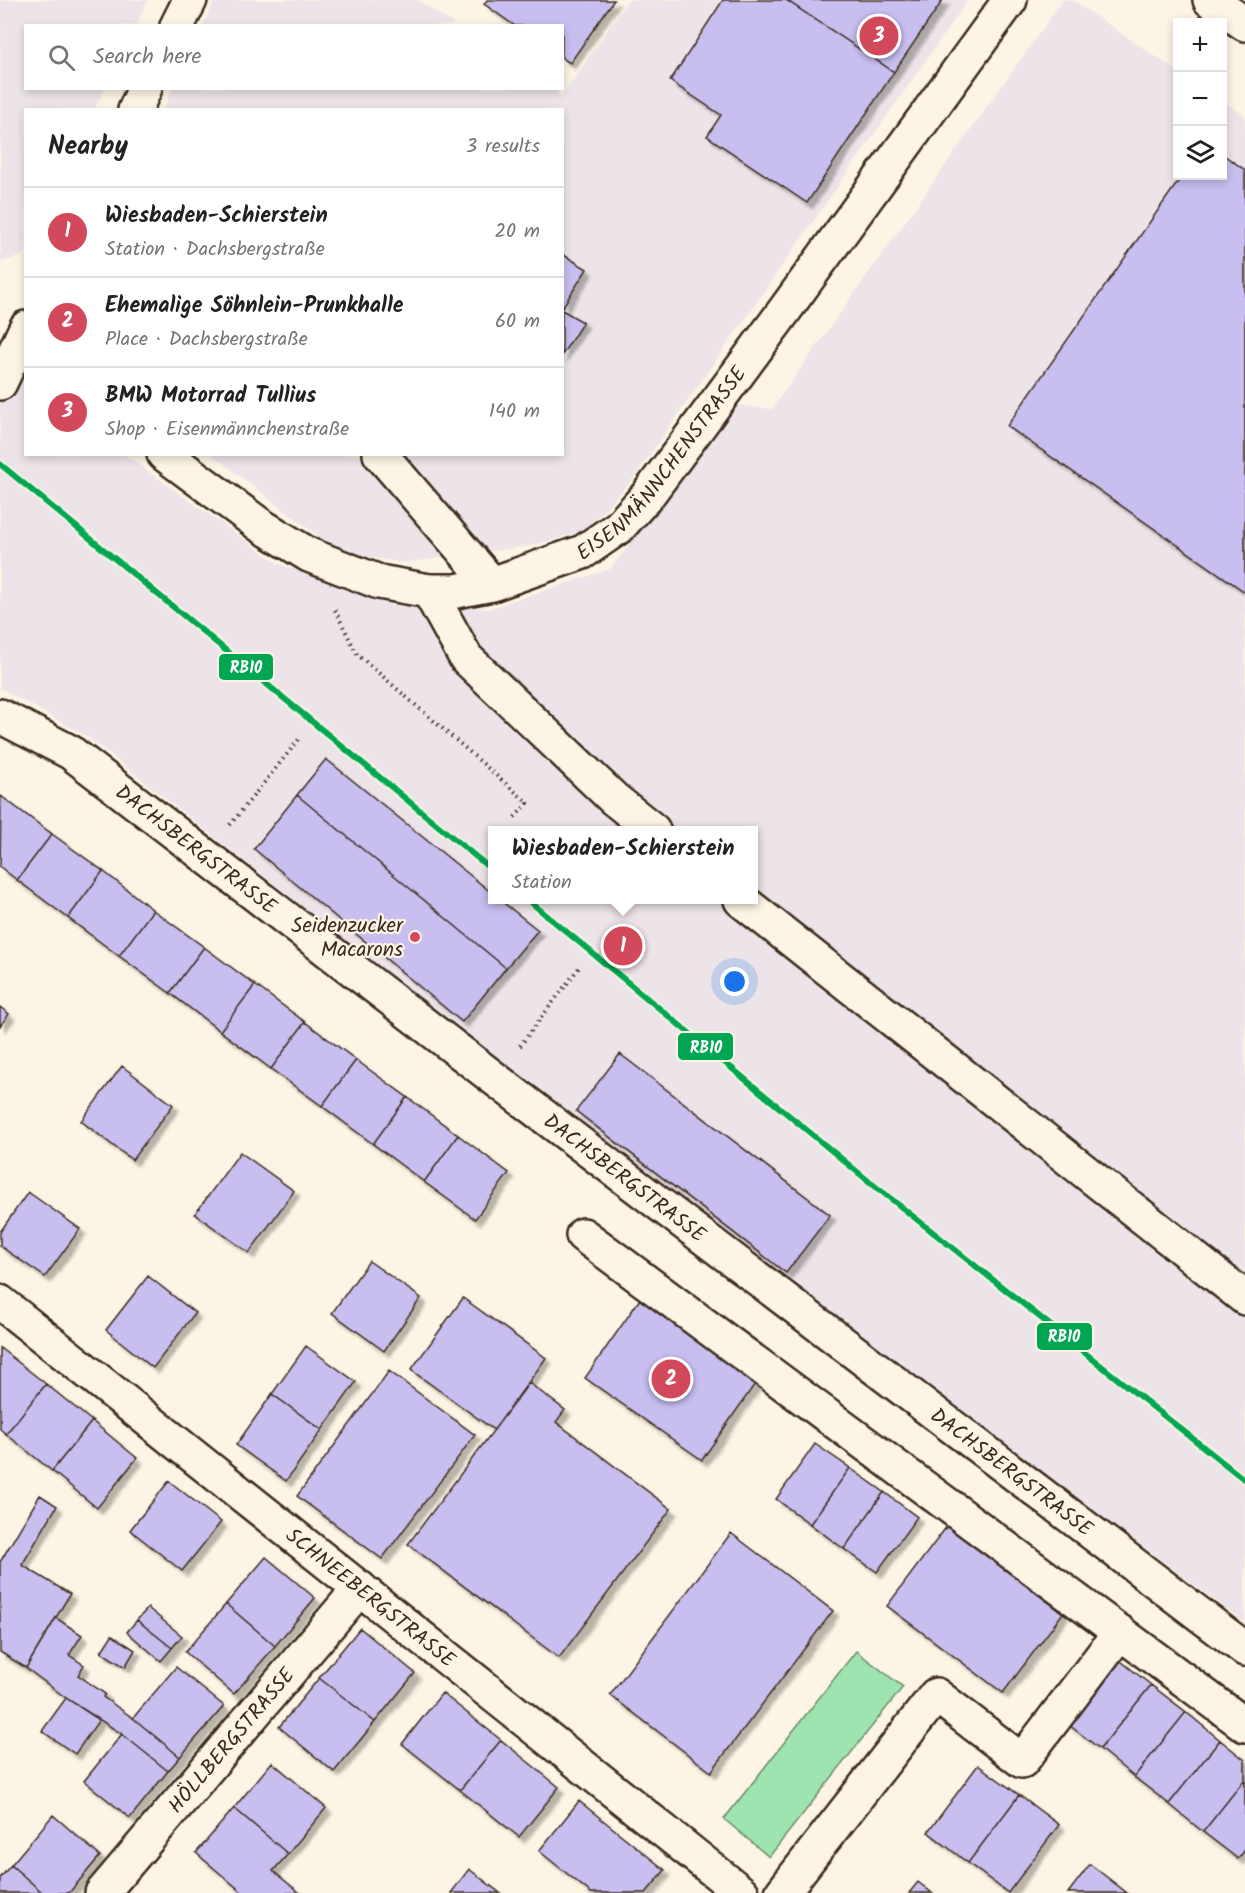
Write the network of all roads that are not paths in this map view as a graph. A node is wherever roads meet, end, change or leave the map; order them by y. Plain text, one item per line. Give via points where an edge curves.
1 (190, 0) edge
2 (1010, 0) edge
3 (1210, 0) edge
4 (178, 24) edge
5 (1245, 24) edge
6 (144, 90) edge
7 (136, 108) edge
8 (17, 340) edge
9 (0, 383) edge
10 (167, 456) edge
11 (382, 456) edge
12 (492, 584) junction
13 (429, 591) junction
14 (0, 716) edge
15 (647, 826) edge
16 (746, 904) edge
17 (583, 1235) dead end
18 (1245, 1298) edge
19 (0, 1302) edge
20 (360, 1588) junction
21 (1120, 1632) junction
22 (1245, 1649) edge
23 (1245, 1725) edge
24 (102, 1893) edge
25 (742, 1893) edge
26 (782, 1893) edge

1 - 4 street
2 - 12 street, EISENMÄNNCHENSTRASSE via 640,504 619,527 583,552
3 - 5 street
6 - 7 street
8 - 9 street
10 - 13 street, EISENMÄNNCHENSTRASSE via 260,525 309,555 379,582
11 - 12 street
12 - 13 street, EISENMÄNNCHENSTRASSE
13 - 15 street via 466,658
14 - 22 street, DACHSBERGSTRASSE via 70,752
16 - 18 street
17 - 21 street
19 - 20 street, SCHNEEBERGSTRASSE
20 - 24 street, HÖLLBERGSTRASSE
20 - 25 street, SCHNEEBERGSTRASSE
21 - 23 street
21 - 26 street via 1022,1761 936,1695

